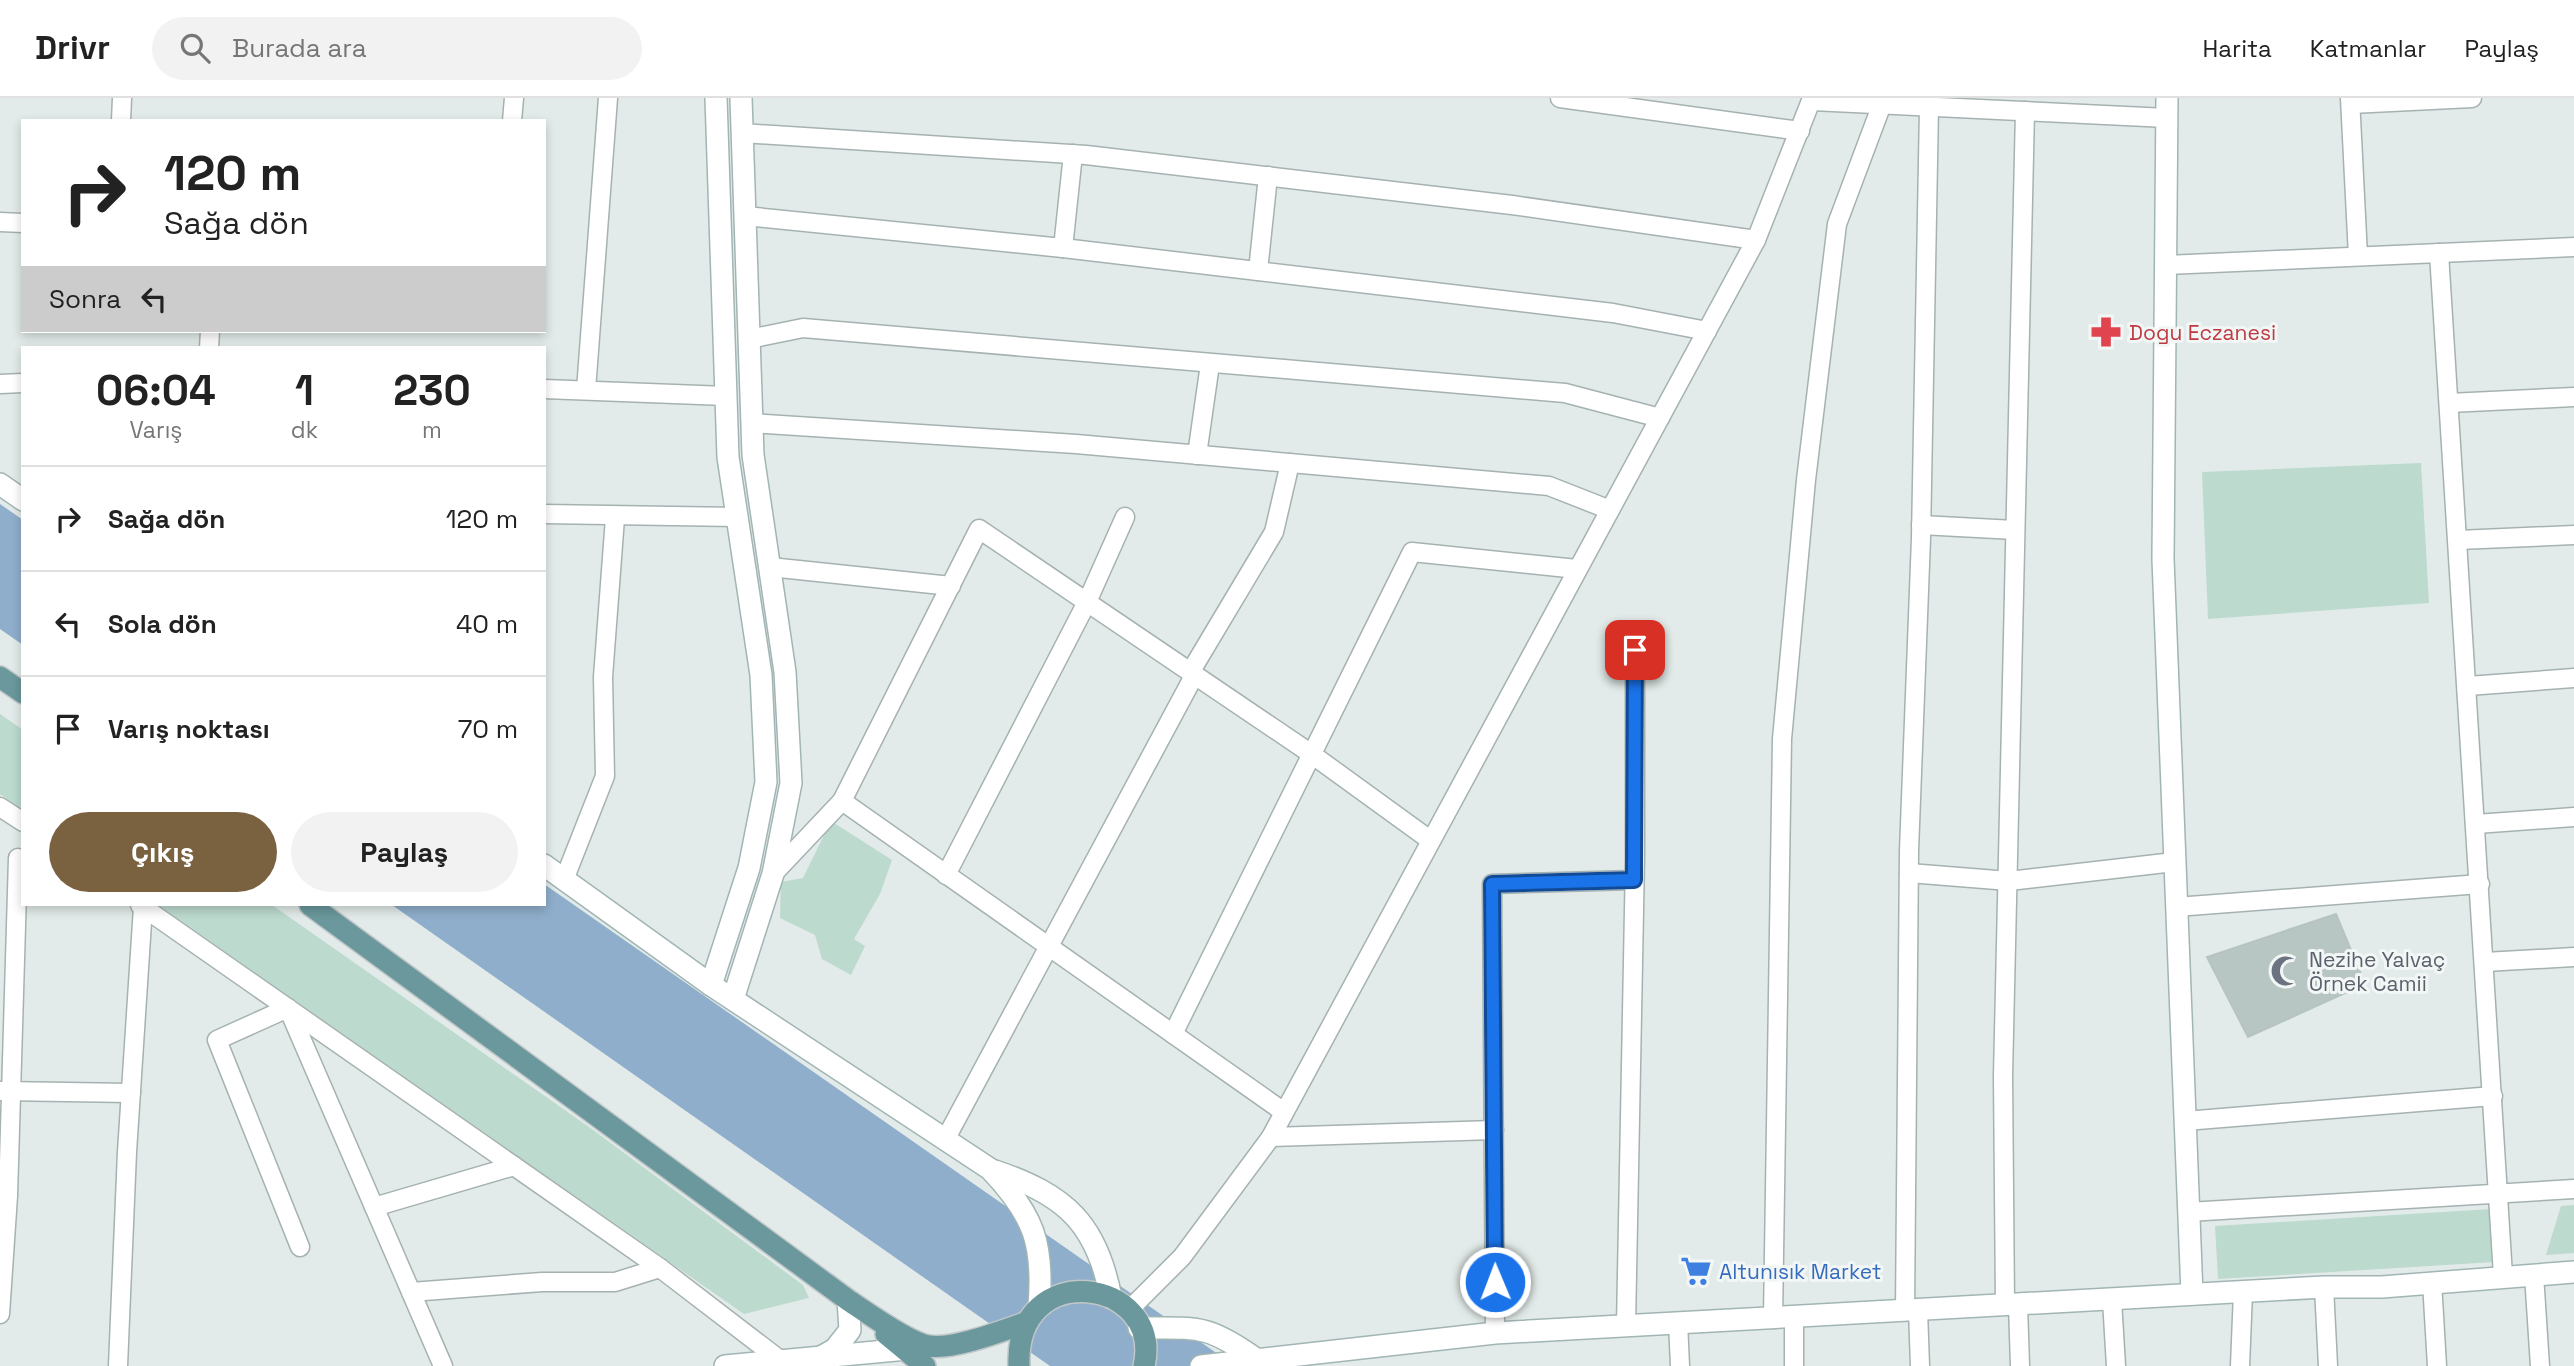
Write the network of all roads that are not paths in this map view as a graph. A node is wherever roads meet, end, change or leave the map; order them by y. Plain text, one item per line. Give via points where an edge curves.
1 (122, 98) edge
2 (514, 98) edge
3 (608, 98) edge
4 (716, 98) edge
5 (741, 98) edge
6 (1560, 98) edge
7 (2472, 98) edge
8 (1812, 100) edge
9 (2351, 101) edge
10 (1882, 104) junction
11 (1929, 107) junction
12 (2167, 108) edge
13 (2025, 111) junction
14 (121, 119) edge
15 (512, 119) edge
16 (1800, 131) junction
17 (742, 133) junction
18 (1073, 154) junction
19 (1268, 176) junction
20 (745, 216) junction
21 (0, 222) edge
22 (21, 223) edge
23 (1756, 240) junction
24 (2574, 247) edge
25 (1063, 248) junction
26 (2440, 253) junction
27 (2358, 256) junction
28 (2166, 265) junction
29 (1258, 271) junction
30 (1707, 331) junction
31 (749, 339) junction
32 (1210, 363) junction
33 (21, 383) edge
34 (0, 384) edge
35 (546, 389) edge
36 (586, 390) junction
37 (726, 396) junction
38 (2574, 397) edge
39 (2449, 404) junction
40 (1660, 418) junction
41 (752, 423) junction
42 (1197, 455) junction
43 (1290, 464) junction
44 (0, 484) edge
45 (21, 499) edge
46 (1610, 510) junction
47 (546, 514) edge
48 (737, 517) junction
49 (1125, 517) dead end
50 (615, 518) junction
51 (1921, 526) junction
52 (2015, 530) junction
53 (2574, 535) edge
54 (2458, 540) junction
55 (770, 567) junction
56 (1577, 569) junction
57 (951, 586) junction
58 (1087, 602) junction
59 (1635, 650) dead end
60 (1193, 673) junction
61 (0, 677) edge
62 (2574, 678) edge
63 (2468, 687) junction
64 (21, 693) edge
65 (1310, 753) junction
66 (842, 801) junction
67 (0, 807) edge
68 (2574, 817) edge
69 (21, 821) edge
70 (2476, 824) junction
71 (1430, 840) junction
72 (14, 856) edge
73 (2175, 862) junction
74 (546, 866) edge
75 (1909, 873) junction
76 (773, 874) junction
77 (946, 875) junction
78 (564, 880) junction
79 (1634, 880) junction
80 (2009, 881) junction
81 (2480, 884) junction
82 (142, 906) edge
83 (311, 906) edge
84 (2176, 907) junction
85 (1049, 947) junction
86 (2574, 957) edge
87 (2485, 962) junction
88 (711, 985) junction
89 (733, 999) junction
90 (288, 1008) junction
91 (1173, 1034) junction
92 (6, 1091) edge
93 (131, 1093) junction
94 (2493, 1096) junction
95 (1284, 1112) junction
96 (2185, 1121) junction
97 (1493, 1130) junction
98 (1271, 1136) junction
99 (945, 1140) junction
100 (514, 1166) junction
101 (990, 1169) junction
102 (2574, 1189) edge
103 (2499, 1195) junction
104 (374, 1207) junction
105 (2188, 1212) junction
106 (300, 1247) dead end
107 (660, 1268) junction
108 (2574, 1272) edge
109 (2534, 1275) junction
110 (2503, 1276) junction
111 (2432, 1282) junction
112 (2324, 1287) junction
113 (411, 1292) junction
114 (2243, 1292) junction
115 (2192, 1294) junction
116 (848, 1300) junction
117 (2112, 1300) junction
118 (2012, 1305) junction
119 (1039, 1306) junction
120 (1911, 1311) junction
121 (1126, 1312) junction
122 (0, 1314) edge
123 (1783, 1318) junction
124 (1678, 1322) junction
125 (1025, 1323) junction
126 (1626, 1326) junction
127 (1495, 1332) junction
128 (904, 1350) junction
129 (927, 1356) edge
130 (780, 1360) junction
131 (813, 1361) edge
132 (1261, 1363) edge
133 (118, 1366) edge
134 (443, 1366) edge
135 (725, 1366) edge
136 (1019, 1366) edge
137 (1143, 1366) edge
138 (1201, 1366) edge
139 (1681, 1366) edge
140 (1794, 1366) edge
141 (1920, 1366) edge
142 (2020, 1366) edge
143 (2116, 1366) edge
144 (2240, 1366) edge
145 (2328, 1366) edge
146 (2437, 1366) edge
147 (2540, 1366) edge

1 - 14 street
2 - 15 street
3 - 36 street
4 - 37 main road
5 - 17 main road
6 - 16 street
7 - 9 street
8 - 10 street
8 - 16 street
9 - 27 street
10 - 11 street
10 - 123 street via 1837,224 1806,480 1782,738
11 - 13 street
11 - 51 street
12 - 13 street
12 - 28 main road
13 - 52 street
16 - 23 street
17 - 18 street
17 - 20 main road
18 - 19 street
18 - 25 street
19 - 23 street
19 - 29 street
20 - 25 street
20 - 31 main road
21 - 22 street
23 - 30 street
24 - 26 street
25 - 29 street
26 - 27 street
26 - 39 street
27 - 28 street
28 - 73 main road via 2163,559
29 - 30 street via 1613,313
30 - 40 street
31 - 32 street via 803,328
31 - 41 main road
32 - 40 street via 1565,393
32 - 42 street
33 - 34 street
35 - 36 street
36 - 37 street
37 - 48 main road via 728,457
38 - 39 street
39 - 54 street
40 - 46 street
41 - 42 street
41 - 55 main road
42 - 43 street
43 - 46 street via 1549,486
43 - 60 street via 1274,532
44 - 45 main road
46 - 56 street
47 - 50 street
48 - 50 street
48 - 88 main road via 761,674 766,782 749,868
49 - 58 street
50 - 78 street via 603,677 605,776
51 - 52 street
51 - 75 street
52 - 80 street
53 - 54 street
54 - 63 street
55 - 57 street
55 - 76 main road via 785,672 791,783
56 - 65 street via 1412,552
56 - 71 street
57 - 58 street via 979,529
57 - 66 street
58 - 60 street
58 - 77 street
59 - 79 street
60 - 65 street
60 - 85 street
61 - 64 main road
62 - 63 street
63 - 70 street
65 - 71 street
65 - 91 street
66 - 76 street
66 - 77 street
67 - 69 street
68 - 70 street
70 - 81 street
71 - 95 street
72 - 92 street
73 - 80 street
73 - 84 main road
74 - 78 main road
75 - 80 street
75 - 120 street
76 - 89 main road
77 - 85 street
78 - 88 main road
79 - 97 street via 1492,884
79 - 126 street
80 - 118 street via 2003,1076
81 - 84 street
81 - 87 street
82 - 90 street
82 - 93 street
83 - 116 main road
84 - 96 main road
85 - 91 street
85 - 99 street
86 - 87 street
87 - 94 street
88 - 89 main road
89 - 99 main road
90 - 100 street
90 - 104 street
90 - 106 street via 217,1040
91 - 95 street
92 - 93 street
92 - 122 street
93 - 133 street
94 - 96 street
94 - 103 street
95 - 98 street
96 - 105 main road
97 - 98 street
97 - 127 street
98 - 121 street via 1182,1258
99 - 101 main road
100 - 104 street
100 - 107 street
101 - 119 main road via 1009,1189 1037,1237 1042,1266
101 - 121 main road via 1026,1181 1061,1204 1091,1233
102 - 103 street
103 - 105 street
103 - 110 street
104 - 113 street
105 - 115 main road
107 - 113 street via 615,1282 541,1282
107 - 130 street
108 - 109 main road
109 - 110 main road
109 - 147 street
110 - 111 main road
111 - 112 main road
111 - 146 street
112 - 114 main road
112 - 145 street
113 - 134 street
114 - 115 main road
114 - 144 street
115 - 117 main road
116 - 128 main road
116 - 129 main road
116 - 131 main road via 850,1330 835,1349
117 - 118 main road
117 - 143 street
118 - 120 main road
118 - 142 street
119 - 121 main road via 1078,1290 1100,1292
119 - 125 main road
120 - 123 main road
120 - 141 street
121 - 132 main road via 1203,1328
121 - 137 main road via 1144,1347
123 - 124 main road
123 - 140 street
124 - 126 main road
124 - 139 street
125 - 129 main road
125 - 136 main road via 1018,1344
126 - 127 main road
127 - 132 main road
128 - 129 main road
128 - 131 main road
130 - 131 main road
130 - 135 main road
132 - 138 main road

